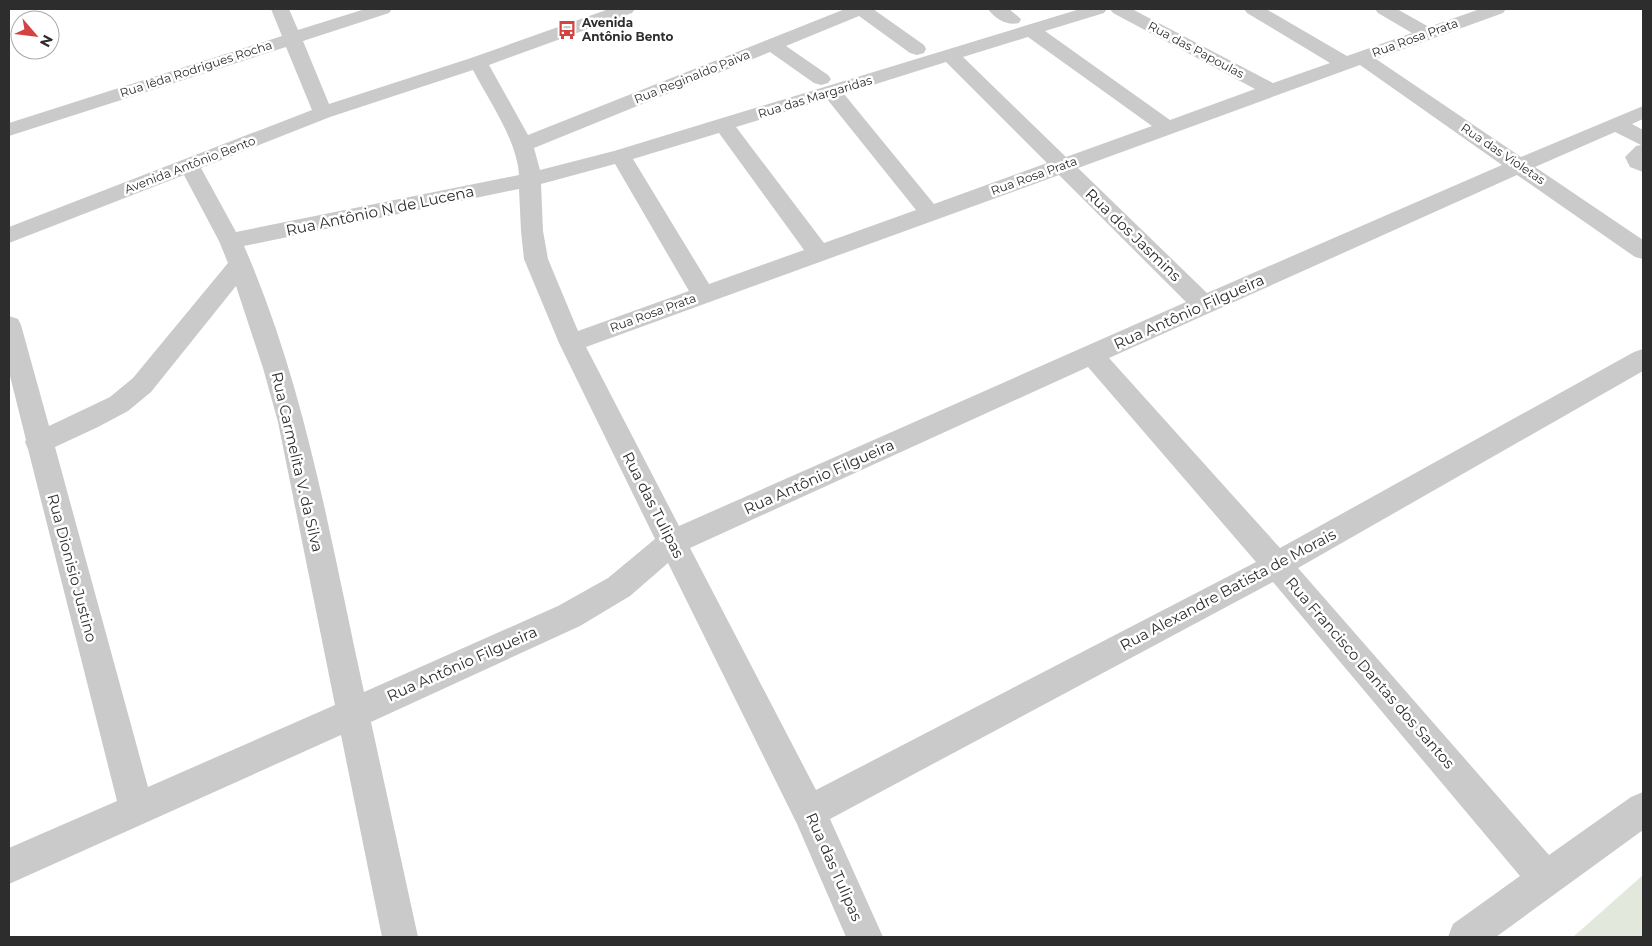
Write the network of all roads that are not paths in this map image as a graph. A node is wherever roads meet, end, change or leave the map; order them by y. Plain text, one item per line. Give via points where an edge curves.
1 (280, 9) edge
2 (382, 9) edge
3 (626, 9) edge
4 (861, 9) edge
5 (1047, 9) edge
6 (1098, 9) edge
7 (1119, 9) edge
8 (1253, 9) edge
9 (1384, 9) edge
10 (1497, 9) edge
11 (1005, 14) edge
12 (1031, 30) junction
13 (1427, 34) junction
14 (293, 38) junction
15 (772, 44) junction
16 (917, 49) junction
17 (950, 55) junction
18 (1354, 61) junction
19 (478, 62) junction
20 (827, 85) junction
21 (1272, 90) junction
22 (1643, 112) edge
23 (323, 113) junction
24 (1616, 124) junction
25 (724, 125) junction
26 (1168, 128) junction
27 (9, 130) edge
28 (1643, 139) edge
29 (1643, 151) edge
30 (621, 156) junction
31 (527, 163) junction
32 (189, 165) junction
33 (1520, 165) junction
34 (1643, 165) edge
35 (1062, 166) junction
36 (930, 213) junction
37 (9, 235) edge
38 (1643, 251) edge
39 (235, 253) junction
40 (818, 253) junction
41 (703, 295) junction
42 (1204, 305) junction
43 (9, 326) edge
44 (571, 343) junction
45 (1092, 355) junction
46 (1643, 359) edge
47 (38, 442) junction
48 (671, 543) junction
49 (1277, 565) junction
50 (352, 714) junction
51 (1643, 809) edge
52 (137, 810) junction
53 (809, 812) junction
54 (9, 866) edge
55 (1546, 879) junction
56 (400, 937) edge
57 (865, 937) edge
58 (1466, 937) edge

1 - 14 street
2 - 14 street, Rua Iêda Rodrigues Rocha
3 - 19 street, Avenida Antônio Bento
4 - 15 street, Rua Reginaldo Paiva
4 - 16 street
5 - 11 street, Rua das Margaridas
6 - 12 street, Rua das Margaridas
7 - 21 street, Rua das Papoulas
8 - 18 street, Rua das Violetas
9 - 13 street
10 - 13 street, Rua Rosa Prata
11 - 16 street, Rua das Margaridas
12 - 17 street, Rua das Margaridas
12 - 26 street
13 - 18 street, Rua Rosa Prata
14 - 23 street
14 - 27 street, Rua Iêda Rodrigues Rocha
15 - 20 street
15 - 31 street, Rua Reginaldo Paiva
16 - 20 street, Rua das Margaridas
17 - 20 street, Rua das Margaridas
17 - 35 street, Rua dos Jasmins
18 - 21 street, Rua Rosa Prata
18 - 33 street, Rua das Violetas
19 - 23 street, Avenida Antônio Bento
19 - 31 street, Rua das Tulipas
20 - 25 street, Rua das Margaridas
20 - 31 street, Rua das Margaridas
20 - 36 street
21 - 26 street, Rua Rosa Prata
22 - 24 street, Rua Antônio Filgueira
23 - 32 street, Avenida Antônio Bento
24 - 28 street
24 - 33 street, Rua Antônio Filgueira
25 - 30 street, Rua das Margaridas
25 - 40 street
26 - 35 street, Rua Rosa Prata
29 - 34 street via 1636,157
30 - 31 street, Rua das Margaridas
30 - 41 street
31 - 39 street, Rua Antônio N de Lucena
31 - 44 street, Rua das Tulipas via 536,259
32 - 37 street, Avenida Antônio Bento
32 - 39 street, Rua Carmelita V. da Silva
33 - 38 street, Rua das Violetas
33 - 42 street, Rua Antônio Filgueira
35 - 36 street, Rua Rosa Prata
35 - 42 street, Rua dos Jasmins
36 - 40 street, Rua Rosa Prata
39 - 47 street via 142,385 119,404 90,420
39 - 50 street, Rua Carmelita V. da Silva via 276,368 291,422
40 - 41 street, Rua Rosa Prata
41 - 44 street, Rua Rosa Prata
42 - 45 street, Rua Antônio Filgueira
43 - 47 street, Rua Dionisio Justino
44 - 48 street, Rua das Tulipas
45 - 48 street, Rua Antônio Filgueira
45 - 49 street, Rua Francisco Dantas dos Santos
46 - 49 street, Rua Alexandre Batista de Morais
47 - 52 street, Rua Dionisio Justino
48 - 50 street, Rua Antônio Filgueira via 619,587 569,616
48 - 53 street, Rua das Tulipas
49 - 53 street, Rua Alexandre Batista de Morais
49 - 55 street, Rua Francisco Dantas dos Santos
50 - 52 street, Rua Antônio Filgueira
50 - 56 street, Rua Carmelita V. da Silva
51 - 55 street
52 - 54 street, Rua Antônio Filgueira
53 - 57 street, Rua das Tulipas
55 - 58 street

